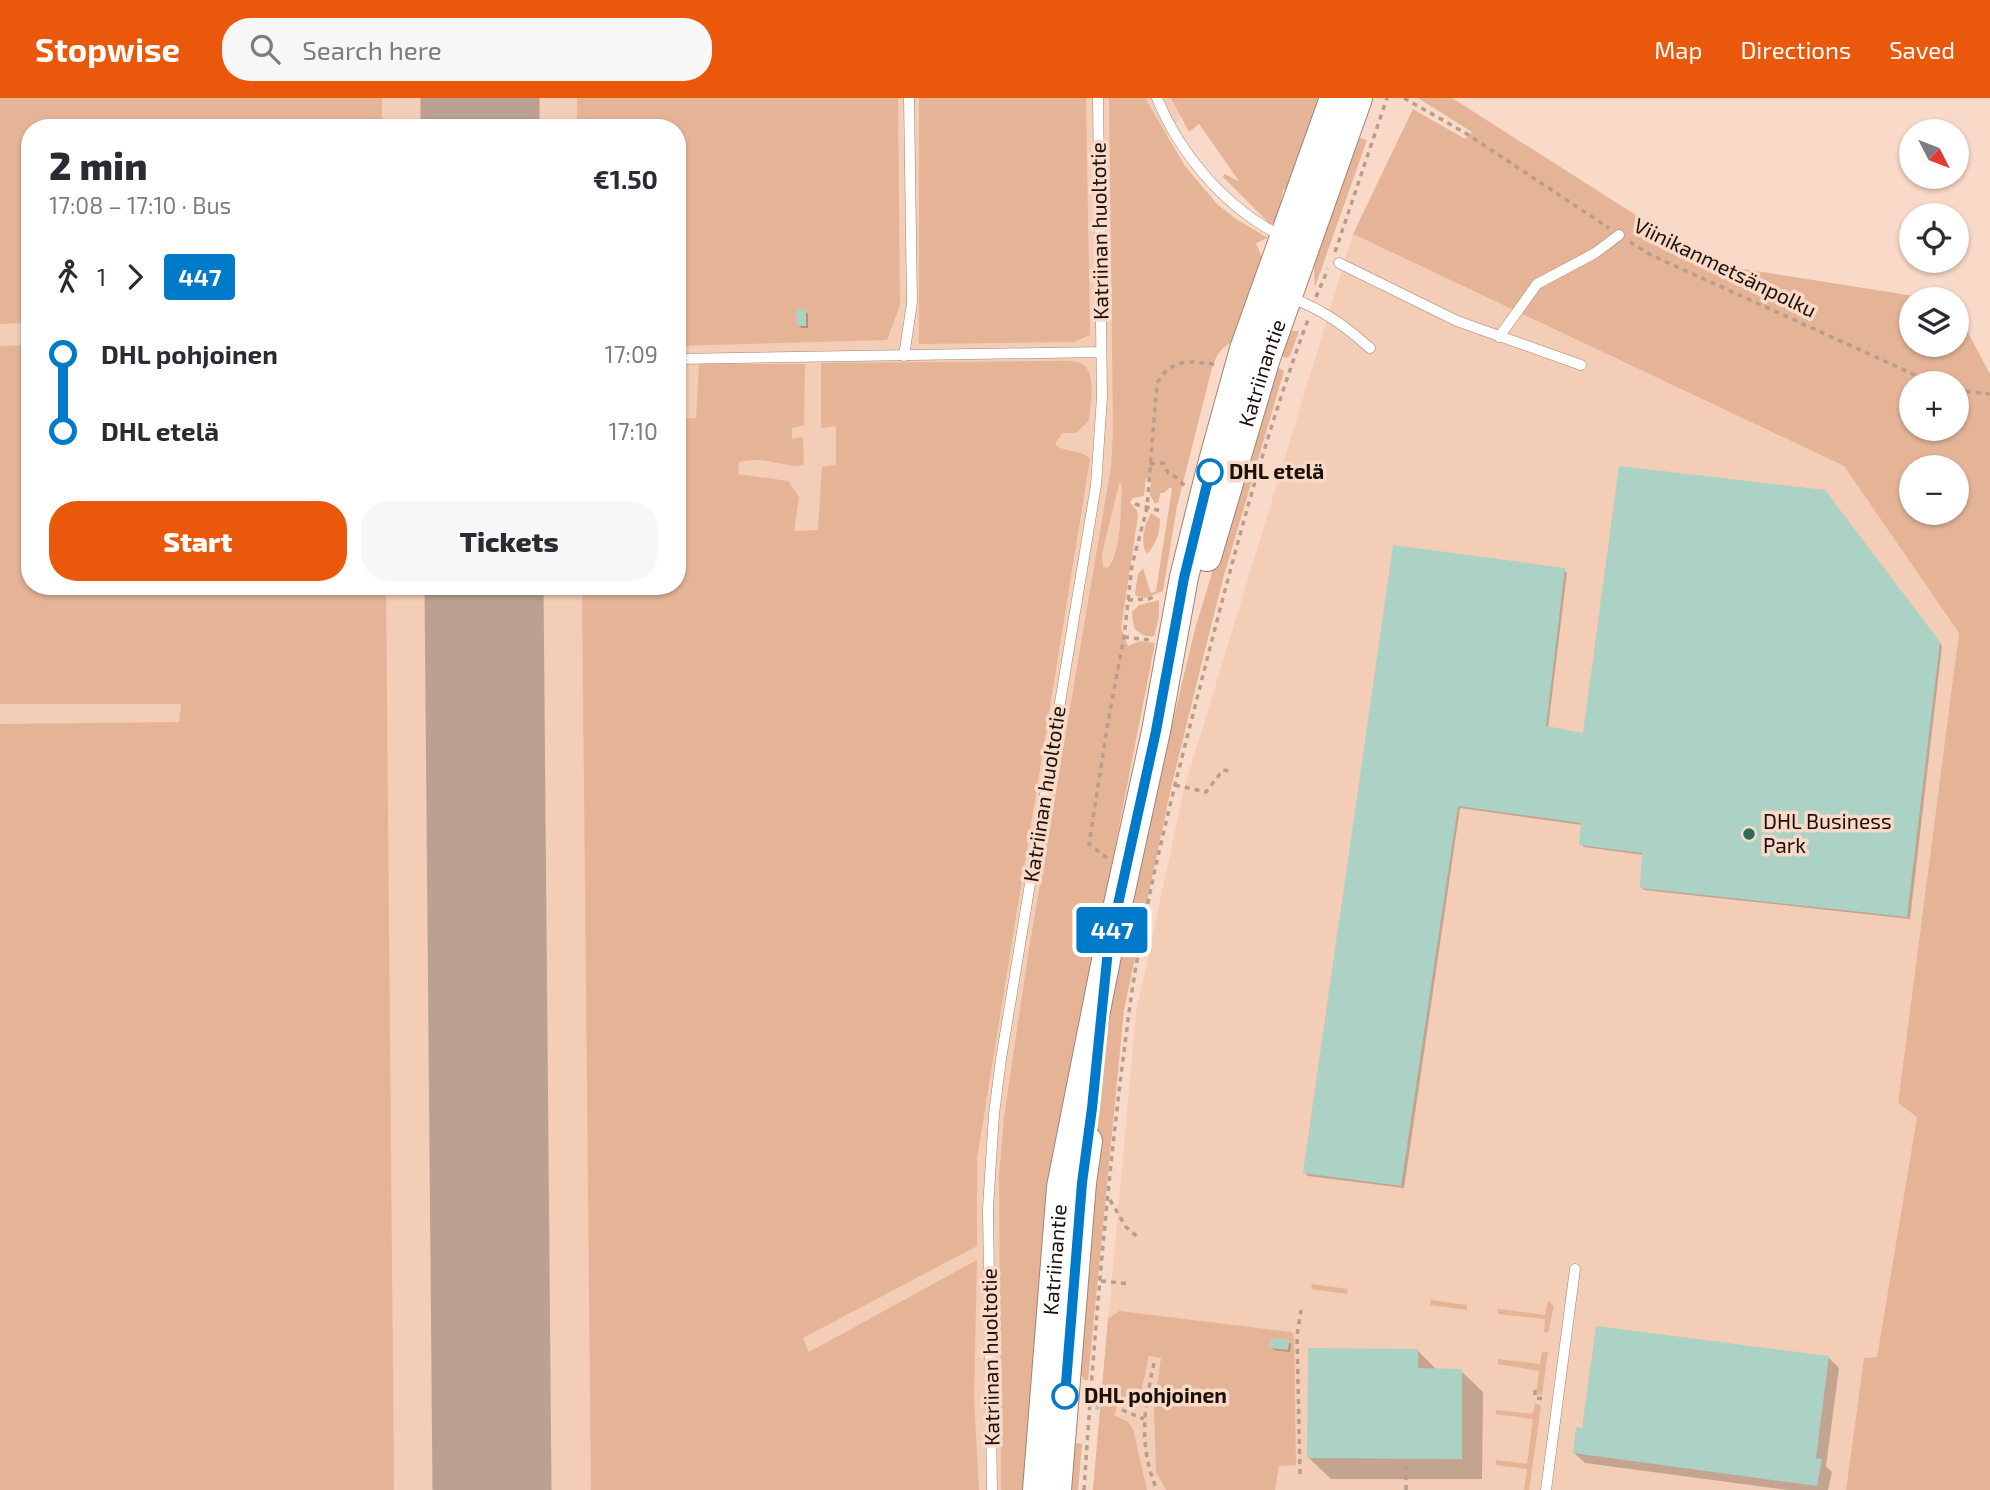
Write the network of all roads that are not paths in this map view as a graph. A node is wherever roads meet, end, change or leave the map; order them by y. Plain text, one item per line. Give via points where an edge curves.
1 (909, 98) edge
2 (1098, 98) edge
3 (1157, 98) edge
4 (1334, 98) edge
5 (1359, 98) edge
6 (1272, 231) dead end
7 (1619, 235) road end
8 (1339, 264) dead end
9 (1288, 297) junction
10 (1499, 337) junction
11 (1370, 348) dead end
12 (1101, 352) junction
13 (904, 356) junction
14 (686, 359) edge
15 (1581, 365) dead end
16 (1108, 950) junction
17 (1575, 1269) dead end
18 (992, 1490) edge
19 (1037, 1490) edge
20 (1057, 1490) edge
21 (1546, 1490) edge

1 - 13 lane via 912,303
2 - 12 lane, Katriinan huoltotie
3 - 6 lane via 1167,123 1199,169 1241,211
4 - 9 main road, Katriinantie
5 - 9 main road, Katriinantie
7 - 10 lane via 1537,284
8 - 10 lane
9 - 11 lane via 1343,324
9 - 16 main road, Katriinantie via 1244,349 1184,578
10 - 15 lane
12 - 13 lane
12 - 18 lane, Katriinan huoltotie via 1096,485 994,1114 988,1208
13 - 14 lane
16 - 19 main road, Katriinantie via 1061,1186
16 - 20 main road, Katriinantie via 1082,1183
17 - 21 lane

